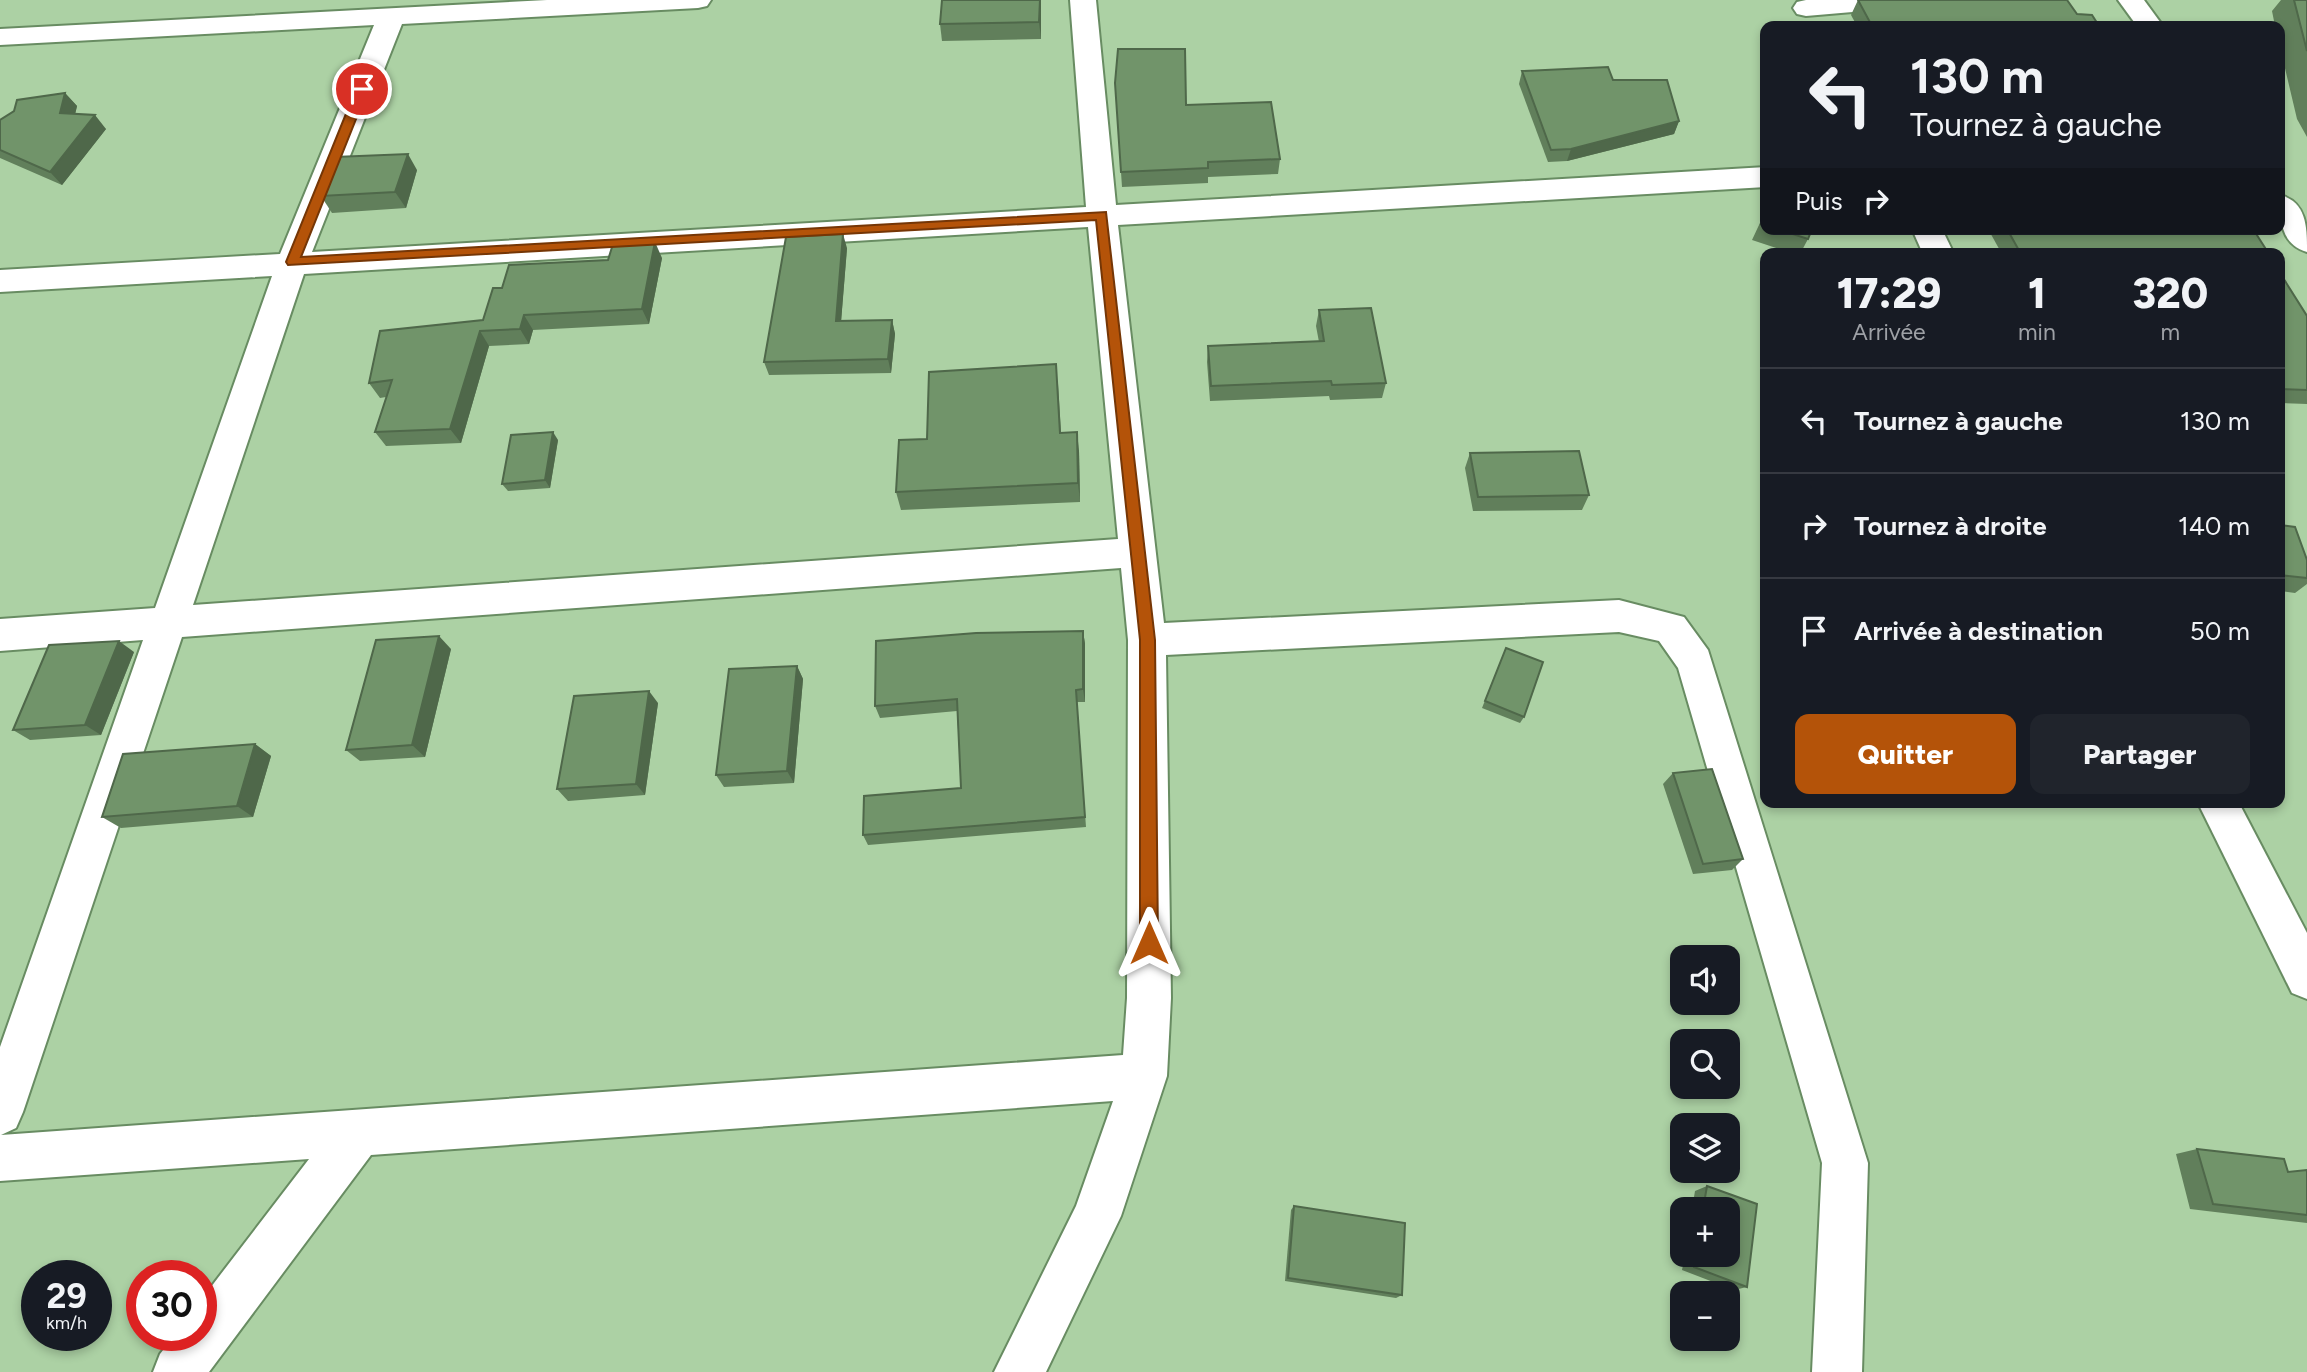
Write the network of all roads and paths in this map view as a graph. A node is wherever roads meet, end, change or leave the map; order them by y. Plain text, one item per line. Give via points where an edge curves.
1 (698, 0) edge
2 (1083, 0) edge
3 (1899, 0) edge
4 (2131, 0) edge
5 (1808, 11) edge
6 (392, 15) junction
7 (2146, 21) edge
8 (0, 37) edge
9 (1760, 177) edge
10 (2285, 212) edge
11 (1102, 215) junction
12 (2307, 241) edge
13 (292, 262) junction
14 (0, 281) edge
15 (1139, 552) junction
16 (170, 621) junction
17 (0, 635) edge
18 (1147, 640) junction
19 (2221, 808) edge
20 (2307, 978) edge
21 (1144, 1076) junction
22 (0, 1112) edge
23 (358, 1133) junction
24 (0, 1157) edge
25 (178, 1372) edge
26 (1018, 1372) edge
27 (1837, 1372) edge

1 - 6 street
2 - 11 street
3 - 5 street
4 - 7 street
6 - 8 street
6 - 13 street
9 - 11 street
10 - 12 street
11 - 13 street
11 - 15 street
13 - 14 street
13 - 16 street
15 - 16 street
15 - 18 street
16 - 17 street
16 - 22 street
18 - 21 street via 1149,998
18 - 27 street via 1619,616 1671,628 1695,662 1845,1163
19 - 20 street
21 - 23 street
21 - 26 street via 1097,1216
23 - 24 street
23 - 25 street

